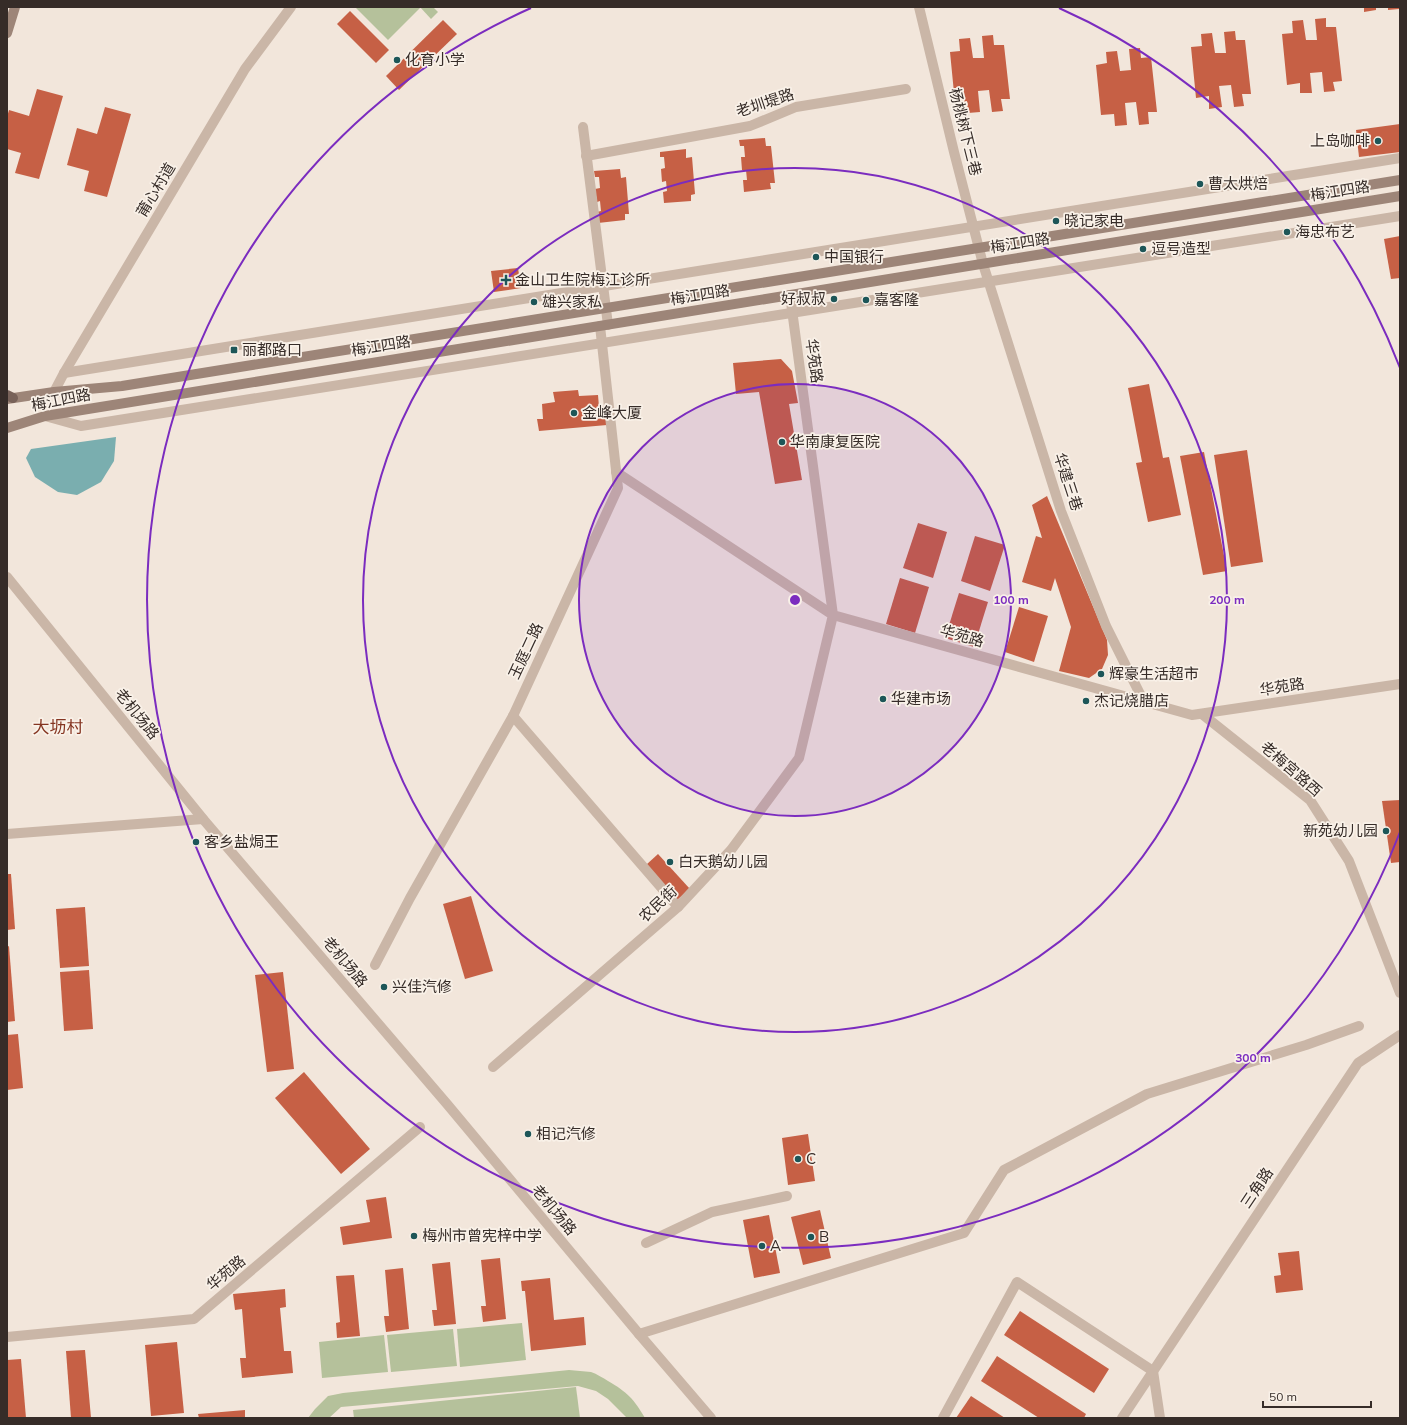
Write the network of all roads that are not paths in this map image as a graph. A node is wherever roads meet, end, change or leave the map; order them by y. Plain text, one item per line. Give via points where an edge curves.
1 (14, 7) edge
2 (291, 7) edge
3 (919, 7) edge
4 (7, 33) edge
5 (906, 89) dead end
6 (583, 128) dead end
7 (586, 156) junction
8 (1400, 158) edge
9 (1400, 180) edge
10 (1400, 196) edge
11 (1400, 216) edge
12 (984, 264) junction
13 (790, 295) junction
14 (604, 325) junction
15 (64, 374) junction
16 (54, 392) junction
17 (9, 397) edge
18 (45, 416) junction
19 (7, 428) edge
20 (616, 472) junction
21 (7, 577) edge
22 (833, 616) junction
23 (1400, 684) edge
24 (1144, 702) junction
25 (1202, 714) junction
26 (513, 716) junction
27 (203, 819) junction
28 (7, 834) edge
29 (678, 907) junction
30 (375, 965) dead end
31 (1400, 993) edge
32 (1359, 1026) dead end
33 (1400, 1035) edge
34 (493, 1067) dead end
35 (420, 1127) dead end
36 (787, 1196) dead end
37 (646, 1244) dead end
38 (638, 1334) junction
39 (7, 1337) edge
40 (1153, 1371) junction
41 (710, 1418) edge
42 (943, 1418) edge
43 (1122, 1418) edge
44 (1160, 1418) edge

1 - 4 main road
2 - 15 street, 莆心村道 via 245,68
3 - 12 street, 杨桃树下三巷
5 - 7 street, 老圳堤路 via 796,108 750,126
6 - 7 street, 玉庭二路
7 - 14 street, 玉庭二路
8 - 15 street
9 - 16 main road, 梅江四路 via 122,386
10 - 12 main road, 梅江四路
11 - 18 street via 81,426
12 - 13 main road, 梅江四路
12 - 24 street, 华建三巷 via 1061,511 1106,626
13 - 14 main road, 梅江四路
13 - 22 street, 华苑路
14 - 18 main road, 梅江四路
14 - 20 street, 玉庭二路
15 - 16 street, 莆心村道
16 - 17 main road, 梅江四路
18 - 19 main road, 梅江四路
20 - 22 street
20 - 26 street, 玉庭二路 via 618,488
21 - 27 street, 老机场路
22 - 24 street, 华苑路
22 - 29 street, 农民街 via 799,758 731,850
23 - 25 street, 华苑路
24 - 25 street, 华苑路 via 1192,715
25 - 31 street, 老梅宮路西 via 1310,800 1349,862
26 - 29 street
26 - 30 street, 玉庭二路
27 - 28 street
27 - 38 street, 老机场路 via 452,1110
29 - 34 street, 农民街
32 - 38 street via 1147,1094 1004,1170 964,1233
33 - 40 street, 三角路 via 1358,1064
35 - 39 street, 华苑路 via 194,1319
36 - 37 street via 712,1212
38 - 41 street, 老机场路
40 - 42 street via 1017,1282
40 - 43 street, 三角路
40 - 44 street

